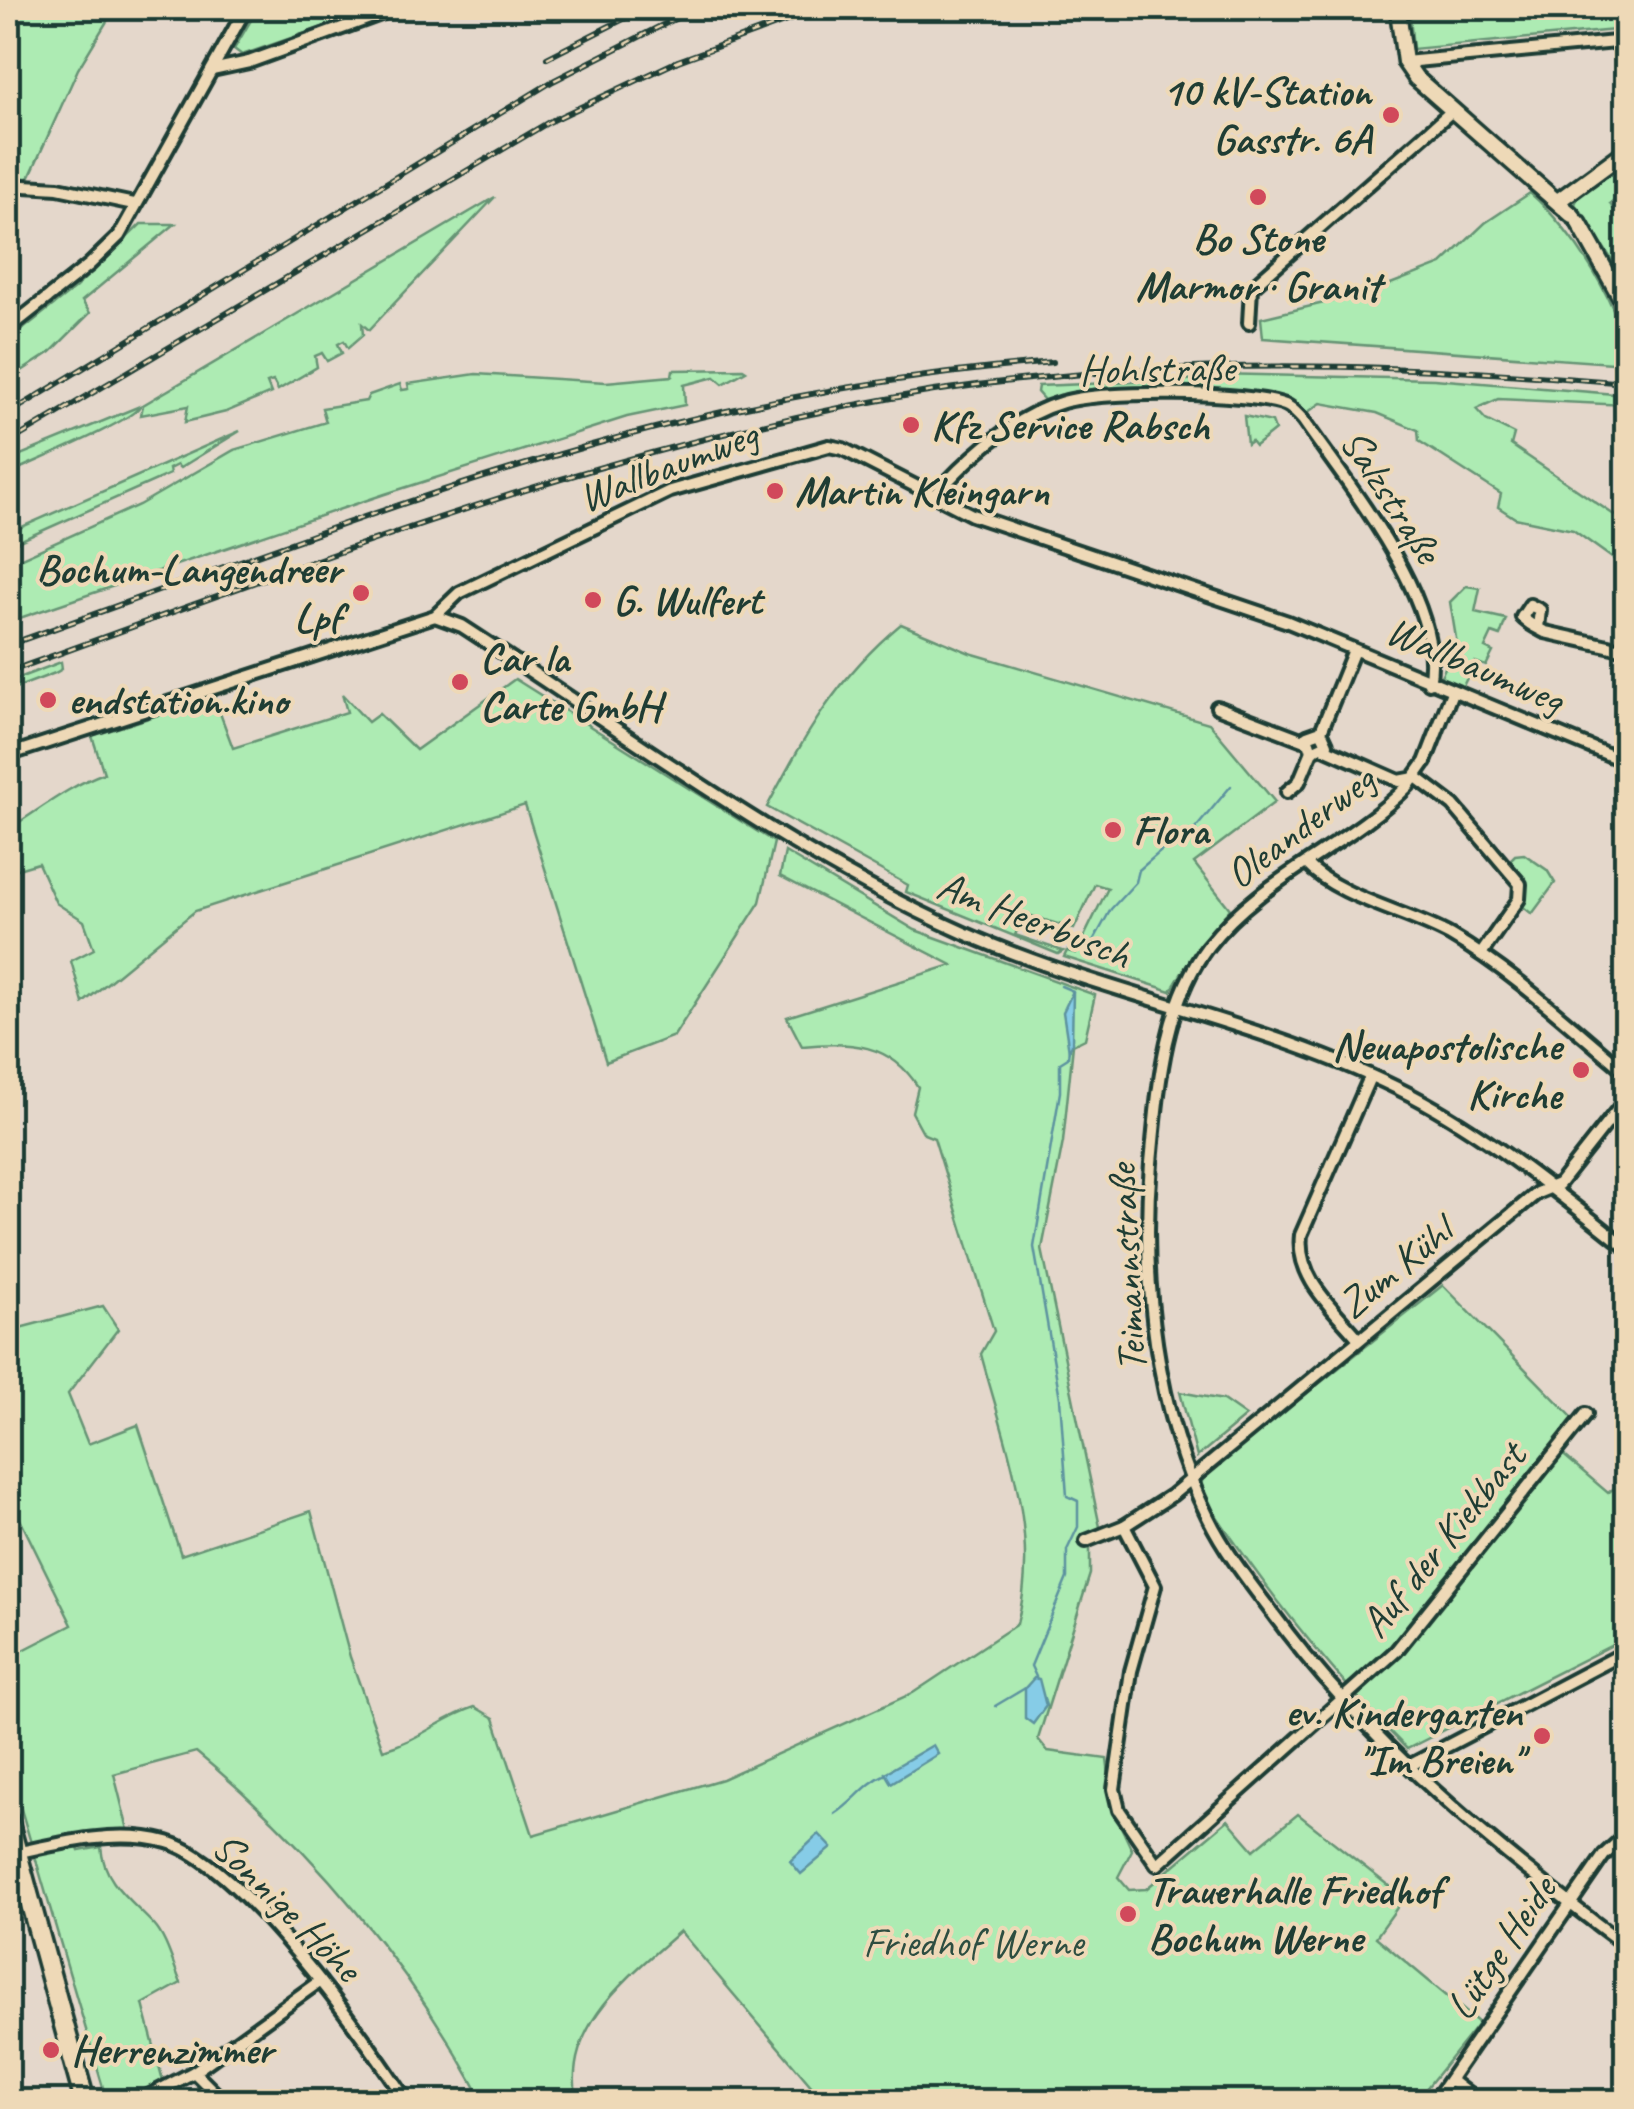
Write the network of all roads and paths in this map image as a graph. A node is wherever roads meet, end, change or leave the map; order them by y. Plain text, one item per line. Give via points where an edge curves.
1 (246, 8) edge
2 (397, 8) edge
3 (1399, 18) dead end
4 (1626, 40) edge
5 (1405, 62) junction
6 (212, 70) junction
7 (1453, 110) junction
8 (1626, 151) edge
9 (8, 186) edge
10 (1558, 200) junction
11 (134, 204) junction
12 (1626, 307) edge
13 (1249, 323) dead end
14 (8, 329) edge
15 (1293, 409) joint
16 (934, 496) junction
17 (435, 616) junction
18 (1538, 628) dead end
19 (1354, 650) junction
20 (1626, 650) edge
21 (1429, 682) junction
22 (1452, 692) junction
23 (1217, 707) dead end
24 (1321, 731) junction
25 (1314, 747) junction
26 (8, 755) edge
27 (1626, 762) edge
28 (1416, 777) junction
29 (1287, 792) dead end
30 (1307, 864) junction
31 (1481, 954) junction
32 (1178, 1008) junction
33 (1626, 1072) edge
34 (1370, 1077) junction
35 (1626, 1099) edge
36 (1550, 1188) junction
37 (1626, 1247) edge
38 (1358, 1338) junction
39 (1586, 1414) dead end
40 (1191, 1477) junction
41 (1124, 1526) junction
42 (1086, 1541) dead end
43 (1626, 1652) edge
44 (1344, 1701) junction
45 (1409, 1766) junction
46 (8, 1820) edge
47 (1626, 1835) edge
48 (16, 1853) junction
49 (1570, 1904) junction
50 (1626, 1946) edge
51 (320, 1981) junction
52 (194, 2072) junction
53 (1450, 2080) junction
54 (85, 2102) edge
55 (137, 2102) edge
56 (224, 2102) edge
57 (408, 2102) edge
58 (1434, 2102) edge
59 (1478, 2102) edge

1 - 6 street
2 - 6 street
3 - 5 street
4 - 5 street
5 - 7 street
6 - 11 street
7 - 10 street
7 - 13 street via 1251,288
8 - 10 street
9 - 11 street via 58,188
10 - 12 street
11 - 14 street via 109,246
15 - 16 street, Hohlstraße via 1202,396 1063,402 987,445
15 - 21 street, Salzstraße via 1411,580 1431,663
16 - 17 street, Wallbaumweg via 843,448 810,448 670,491 459,594
16 - 19 street, Wallbaumweg via 1034,540 1256,611
17 - 26 street, Wallbaumweg
17 - 32 street, Am Heerbusch via 462,626 892,899 1015,954
18 - 20 street
19 - 21 street, Wallbaumweg
19 - 24 street, Wallbaumweg
21 - 22 street, Wallbaumweg
22 - 27 street, Wallbaumweg
22 - 28 street, Oleanderweg
23 - 25 street
24 - 25 street via 1327,739
24 - 25 street via 1311,732
25 - 28 street via 1400,782
25 - 29 street via 1300,782
28 - 30 street, Oleanderweg
28 - 31 street via 1453,806 1520,884 1519,899
30 - 31 street via 1320,878 1418,918
30 - 32 street, Oleanderweg via 1223,929 1196,966
31 - 33 street
32 - 34 street, Am Heerbusch
32 - 40 street, Teimannstraße via 1155,1122 1150,1252 1166,1391
34 - 36 street, Am Heerbusch via 1470,1129
34 - 38 street via 1299,1250 1312,1282
35 - 36 street, Zum Kühl
36 - 37 street, Am Heerbusch
36 - 38 street, Zum Kühl
38 - 40 street, Zum Kühl
39 - 44 street, Auf der Kiekbast via 1418,1628
40 - 41 street, Zum Kühl
40 - 44 street, Teimannstraße via 1209,1520 1252,1586
41 - 42 street, Zum Kühl
41 - 44 street, Auf der Kiekbast via 1155,1586 1114,1765 1119,1810 1156,1865
43 - 45 street
44 - 45 street, Teimannstraße
45 - 49 street, Teimannstraße
46 - 48 main road
47 - 49 street, Lütge Heide
48 - 51 street, Sonnige Höhe via 130,1836 180,1846 217,1872
48 - 54 main road
49 - 50 street, Teimannstraße
49 - 53 street, Lütge Heide
51 - 52 street
51 - 57 street, Sonnige Höhe
52 - 55 street
52 - 56 street
53 - 58 street, Lütge Heide
53 - 59 street

